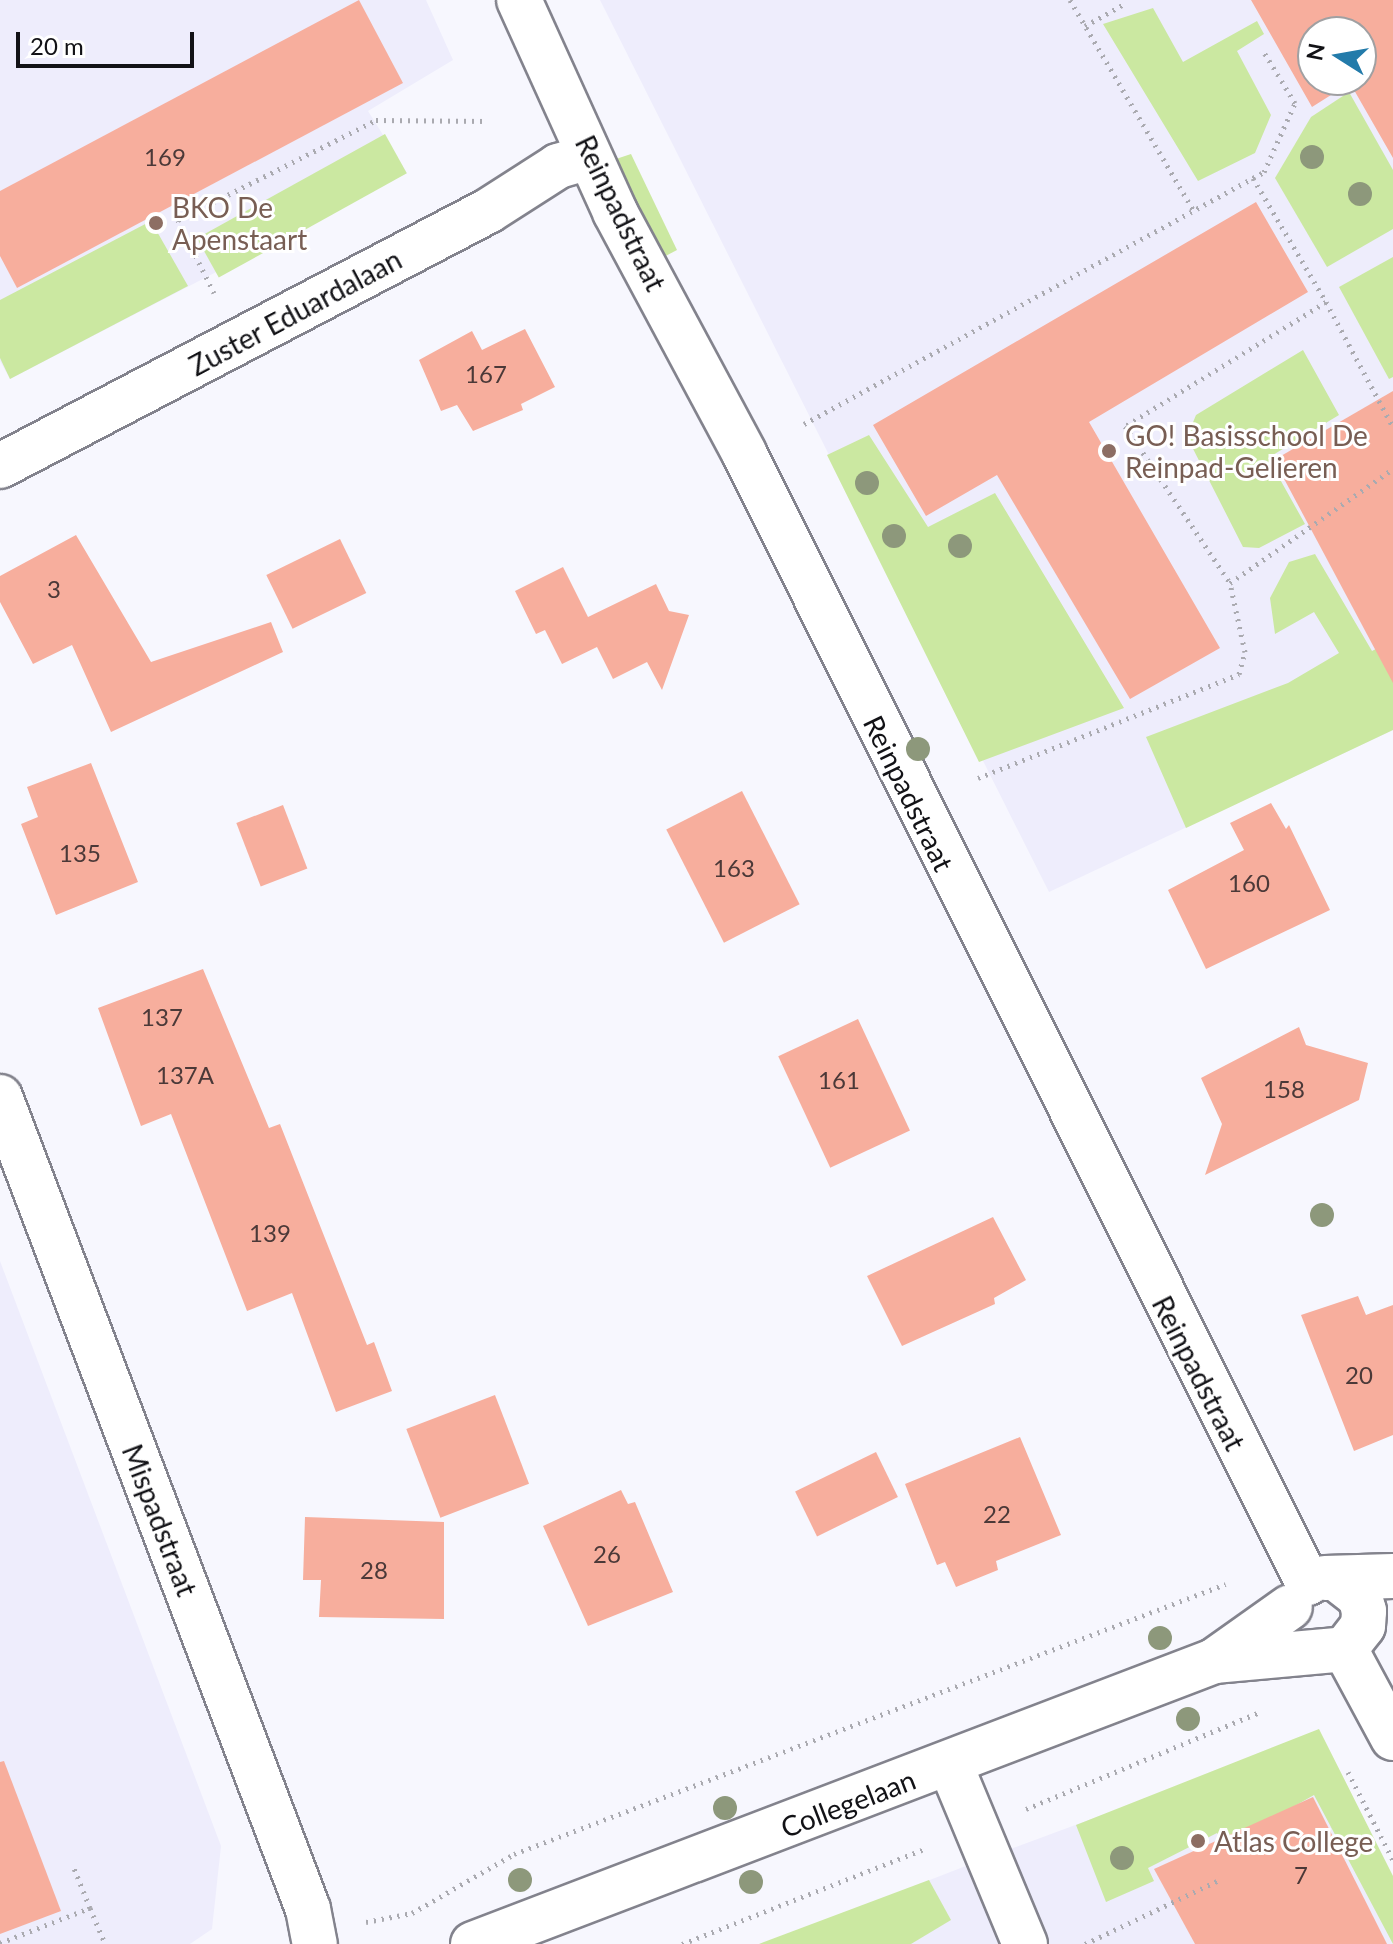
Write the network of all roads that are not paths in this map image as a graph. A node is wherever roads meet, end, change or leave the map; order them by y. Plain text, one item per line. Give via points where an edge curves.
1 (519, 0) edge
2 (589, 157) junction
3 (0, 466) edge
4 (0, 1097) edge
5 (1393, 1576) edge
6 (1311, 1590) junction
7 (1354, 1634) edge
8 (1214, 1661) junction
9 (1393, 1738) edge
10 (950, 1764) junction
11 (314, 1939) edge
12 (478, 1944) edge
13 (1025, 1944) edge

1 - 2 street, Reinpadstraat
2 - 3 street, Zuster Eduardalaan via 558,166 488,211
2 - 6 street, Reinpadstraat via 744,453
4 - 11 street, Mispadstraat
5 - 6 street
6 - 7 street via 1360,1597
6 - 7 street via 1294,1635
6 - 8 street, Collegelaan
7 - 8 street, Collegelaan
7 - 9 street
8 - 10 street, Collegelaan
10 - 12 street, Collegelaan
10 - 13 street

